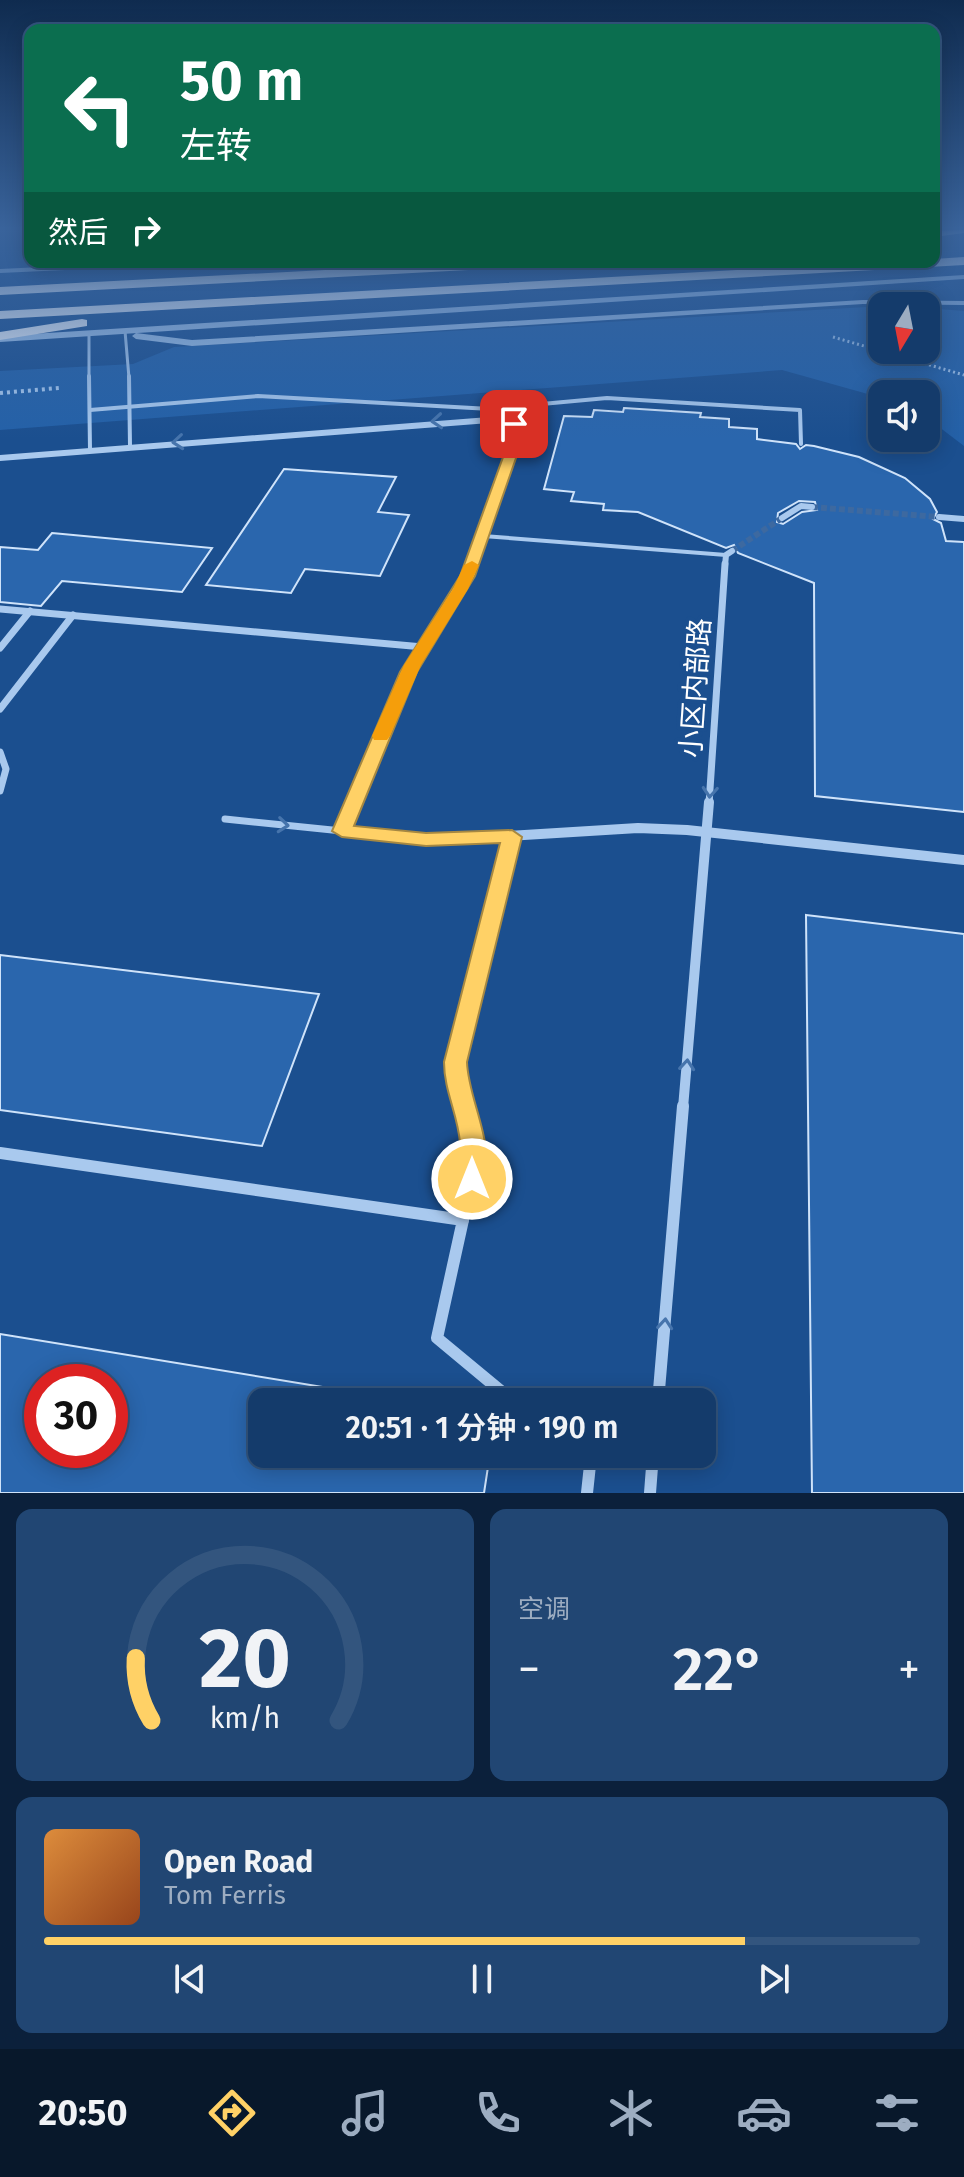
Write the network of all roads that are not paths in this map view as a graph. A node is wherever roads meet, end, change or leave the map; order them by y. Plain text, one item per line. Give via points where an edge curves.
1 (296, 300) edge
2 (612, 300) edge
3 (964, 303) edge
4 (187, 306) junction
5 (0, 315) edge
6 (125, 331) junction
7 (89, 333) junction
8 (0, 337) edge
9 (131, 406) junction
10 (527, 406) junction
11 (90, 410) junction
12 (508, 410) junction
13 (474, 419) junction
14 (517, 436) junction
15 (801, 444) dead end
16 (130, 446) junction
17 (90, 450) junction
18 (0, 458) edge
19 (812, 507) tunnel mouth
20 (939, 517) tunnel mouth
21 (782, 518) tunnel mouth
22 (964, 519) edge
23 (483, 536) junction
24 (729, 553) joint
25 (0, 609) edge
26 (30, 611) junction
27 (73, 615) junction
28 (423, 647) junction
29 (0, 648) edge
30 (0, 709) edge
31 (0, 752) edge
32 (0, 791) edge
33 (225, 819) dead end
34 (342, 831) junction
35 (707, 832) junction
36 (512, 837) junction
37 (964, 860) edge
38 (0, 1153) edge
39 (463, 1220) junction
40 (497, 1388) edge
41 (659, 1388) edge
42 (590, 1468) edge
43 (652, 1468) edge
44 (587, 1493) edge
45 (650, 1493) edge

1 - 4 highway
2 - 6 street
3 - 6 street via 850,303 192,343
4 - 5 highway
4 - 8 highway
6 - 7 street
6 - 9 lane
7 - 8 street
7 - 11 lane
9 - 11 lane
9 - 12 lane via 258,396
9 - 16 lane
10 - 12 lane
10 - 14 lane
10 - 15 lane via 607,398 800,410
11 - 17 lane
12 - 13 lane
13 - 14 street via 509,421 517,426
13 -> 16 street
14 - 23 street
16 - 17 street
17 - 18 street
19 - 21 street via 801,502
20 - 22 street
23 - 24 lane
23 - 28 street via 468,576
24 -> 35 street, 小区内部路
25 - 26 street
26 - 27 street
26 - 29 street
27 - 28 street
27 - 30 street
28 - 34 street
31 - 32 street via 6,773
33 -> 34 lane
34 - 36 street via 426,839
35 - 36 street via 638,828
35 - 37 street
41 -> 35 street, 小区内部路
36 - 39 street via 456,1062 474,1157
38 - 39 street
39 - 40 street via 437,1338
42 - 44 street
43 - 45 street

